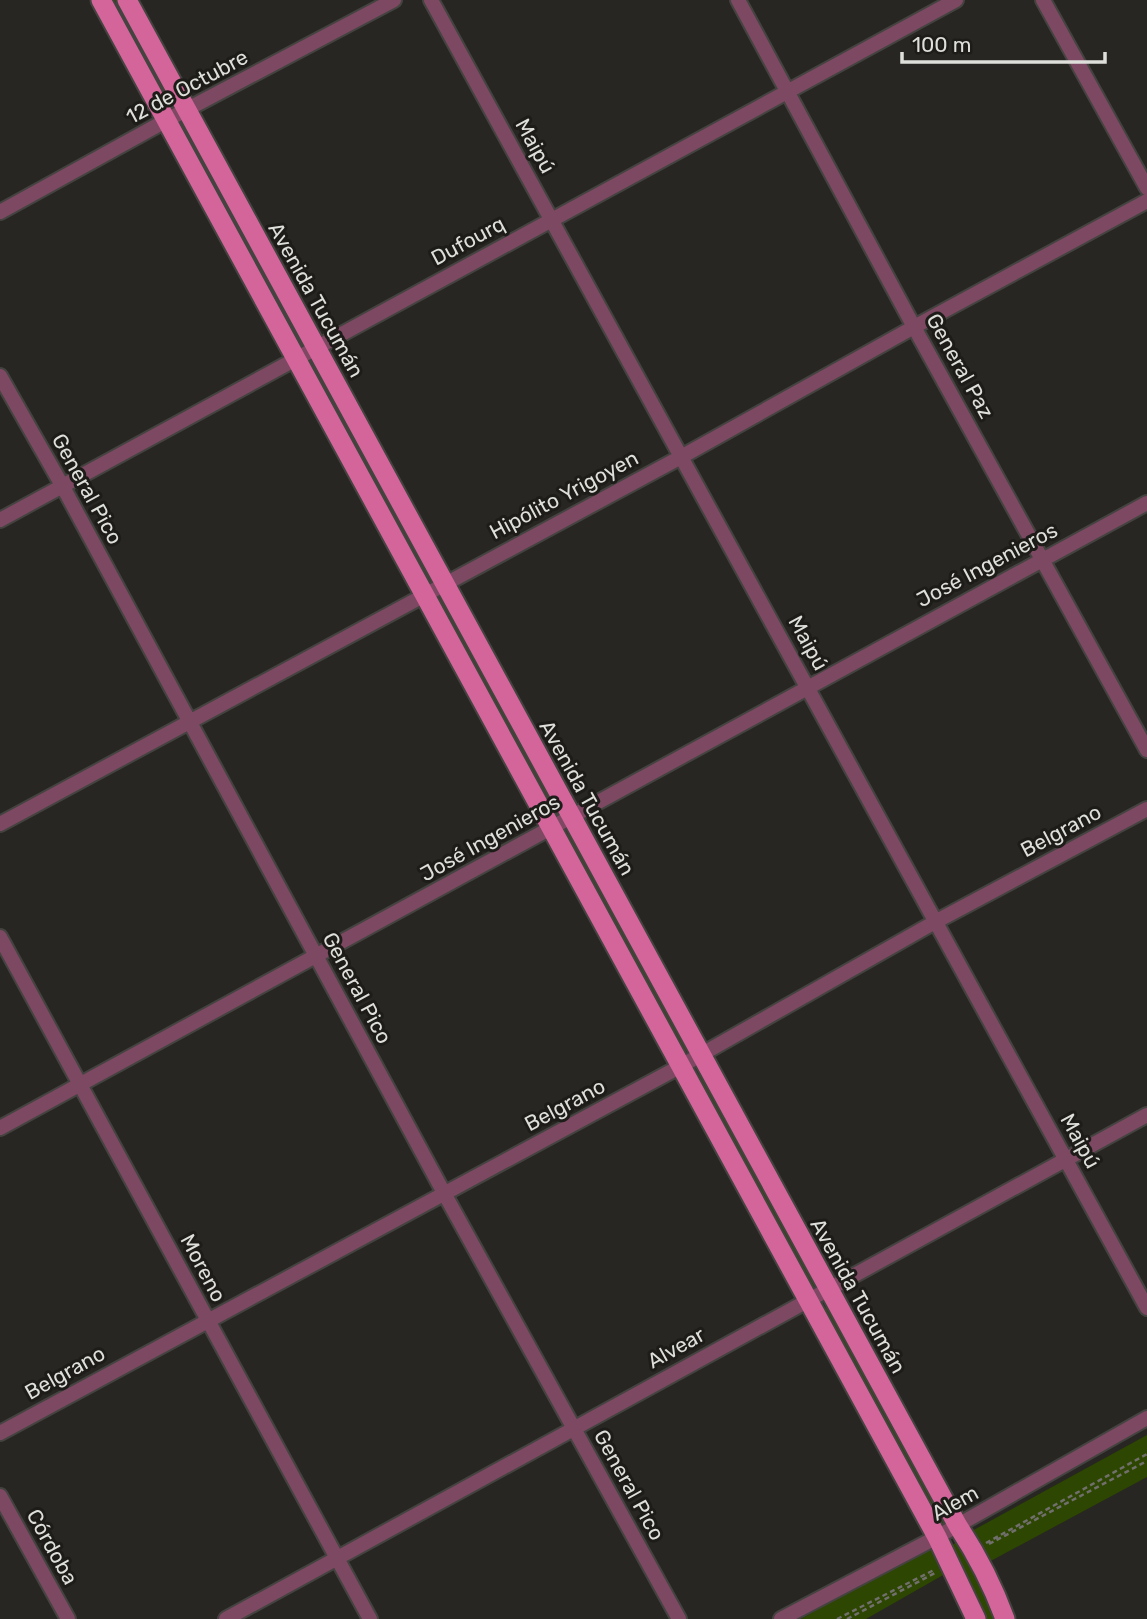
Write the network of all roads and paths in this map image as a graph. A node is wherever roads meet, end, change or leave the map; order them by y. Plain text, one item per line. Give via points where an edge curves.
1 (101, 0) edge
2 (127, 0) edge
3 (394, 0) edge
4 (431, 0) edge
5 (738, 0) edge
6 (956, 0) edge
7 (1043, 0) edge
8 (787, 91) junction
9 (187, 110) junction
10 (167, 120) junction
11 (1147, 188) edge
12 (1147, 201) edge
13 (0, 212) edge
14 (551, 219) junction
15 (914, 327) junction
16 (316, 346) junction
17 (296, 358) junction
18 (0, 376) edge
19 (681, 457) junction
20 (63, 487) junction
21 (1147, 503) edge
22 (0, 520) edge
23 (1043, 559) junction
24 (444, 583) junction
25 (424, 594) junction
26 (808, 687) junction
27 (188, 722) junction
28 (1147, 750) edge
29 (1147, 809) edge
30 (572, 818) junction
31 (0, 824) edge
32 (551, 828) junction
33 (935, 922) junction
34 (0, 937) edge
35 (316, 957) junction
36 (701, 1055) junction
37 (681, 1066) junction
38 (79, 1083) junction
39 (1147, 1115) edge
40 (0, 1128) edge
41 (1067, 1160) junction
42 (444, 1194) junction
43 (828, 1288) junction
44 (808, 1299) junction
45 (1147, 1308) edge
46 (207, 1320) junction
47 (1147, 1418) edge
48 (573, 1428) junction
49 (0, 1433) edge
50 (1147, 1454) edge
51 (1147, 1461) edge
52 (0, 1496) edge
53 (957, 1526) junction
54 (937, 1537) junction
55 (974, 1551) junction
56 (337, 1558) junction
57 (949, 1564) junction
58 (68, 1619) edge
59 (226, 1619) edge
60 (370, 1619) edge
61 (679, 1619) edge
62 (781, 1619) edge
63 (837, 1619) edge
64 (847, 1619) edge
65 (976, 1619) edge
66 (1005, 1619) edge

1 - 10 main road
2 - 9 main road, Avenida Tucumán
3 - 9 street, 12 de Octubre
4 - 14 street, Maipú
5 - 8 street, General Paz
6 - 8 street, Dufourq
7 - 11 street
8 - 14 street, Dufourq
8 - 15 street, General Paz
9 - 10 street, 12 de Octubre
9 - 16 main road, Avenida Tucumán
10 - 13 street, 12 de Octubre
10 - 17 main road
12 - 15 street, Hipólito Yrigoyen
14 - 16 street, Dufourq
14 - 19 street, Maipú
15 - 19 street, Hipólito Yrigoyen
15 - 23 street, General Paz
16 - 17 street, Dufourq
16 - 24 main road, Avenida Tucumán
17 - 20 street, Dufourq
17 - 25 main road
18 - 20 street, General Pico
19 - 24 street, Hipólito Yrigoyen
19 - 26 street, Maipú
20 - 22 street, Dufourq
20 - 27 street, General Pico
21 - 23 street, José Ingenieros
23 - 26 street, José Ingenieros
23 - 28 street, General Paz
24 - 25 street, Hipólito Yrigoyen
24 - 30 main road, Avenida Tucumán
25 - 27 street, Hipólito Yrigoyen
25 - 32 main road
26 - 30 street, José Ingenieros
26 - 33 street, Maipú
27 - 31 street, Hipólito Yrigoyen
27 - 35 street, General Pico
29 - 33 street, Belgrano
30 - 32 street, José Ingenieros
30 - 36 main road, Avenida Tucumán
32 - 35 street, José Ingenieros
32 - 37 main road
33 - 36 street, Belgrano
33 - 41 street, Maipú
34 - 38 street, Moreno
35 - 38 street, José Ingenieros
35 - 42 street, General Pico
36 - 37 street, Belgrano
36 - 43 main road, Avenida Tucumán
37 - 42 street, Belgrano
37 - 44 main road
38 - 40 street, José Ingenieros
38 - 46 street, Moreno
39 - 41 street, Alvear
41 - 43 street, Alvear
41 - 45 street, Maipú
42 - 46 street, Belgrano
42 - 48 street, General Pico
43 - 44 street, Alvear
43 - 53 main road, Avenida Tucumán
44 - 48 street, Alvear
44 - 54 main road
46 - 49 street, Belgrano
46 - 56 street, Moreno
47 - 53 street, Alem
48 - 56 street, Alvear
48 - 61 street, General Pico
50 - 55 path
51 - 55 path
52 - 58 street, Córdoba
53 - 54 street, Alem
53 - 55 main road, Avenida Tucumán
54 - 57 main road
54 - 62 street, Alem
55 - 66 main road, Avenida Tucumán
56 - 59 street, Alvear
56 - 60 street, Moreno
57 - 63 path
57 - 64 path
57 - 65 main road

